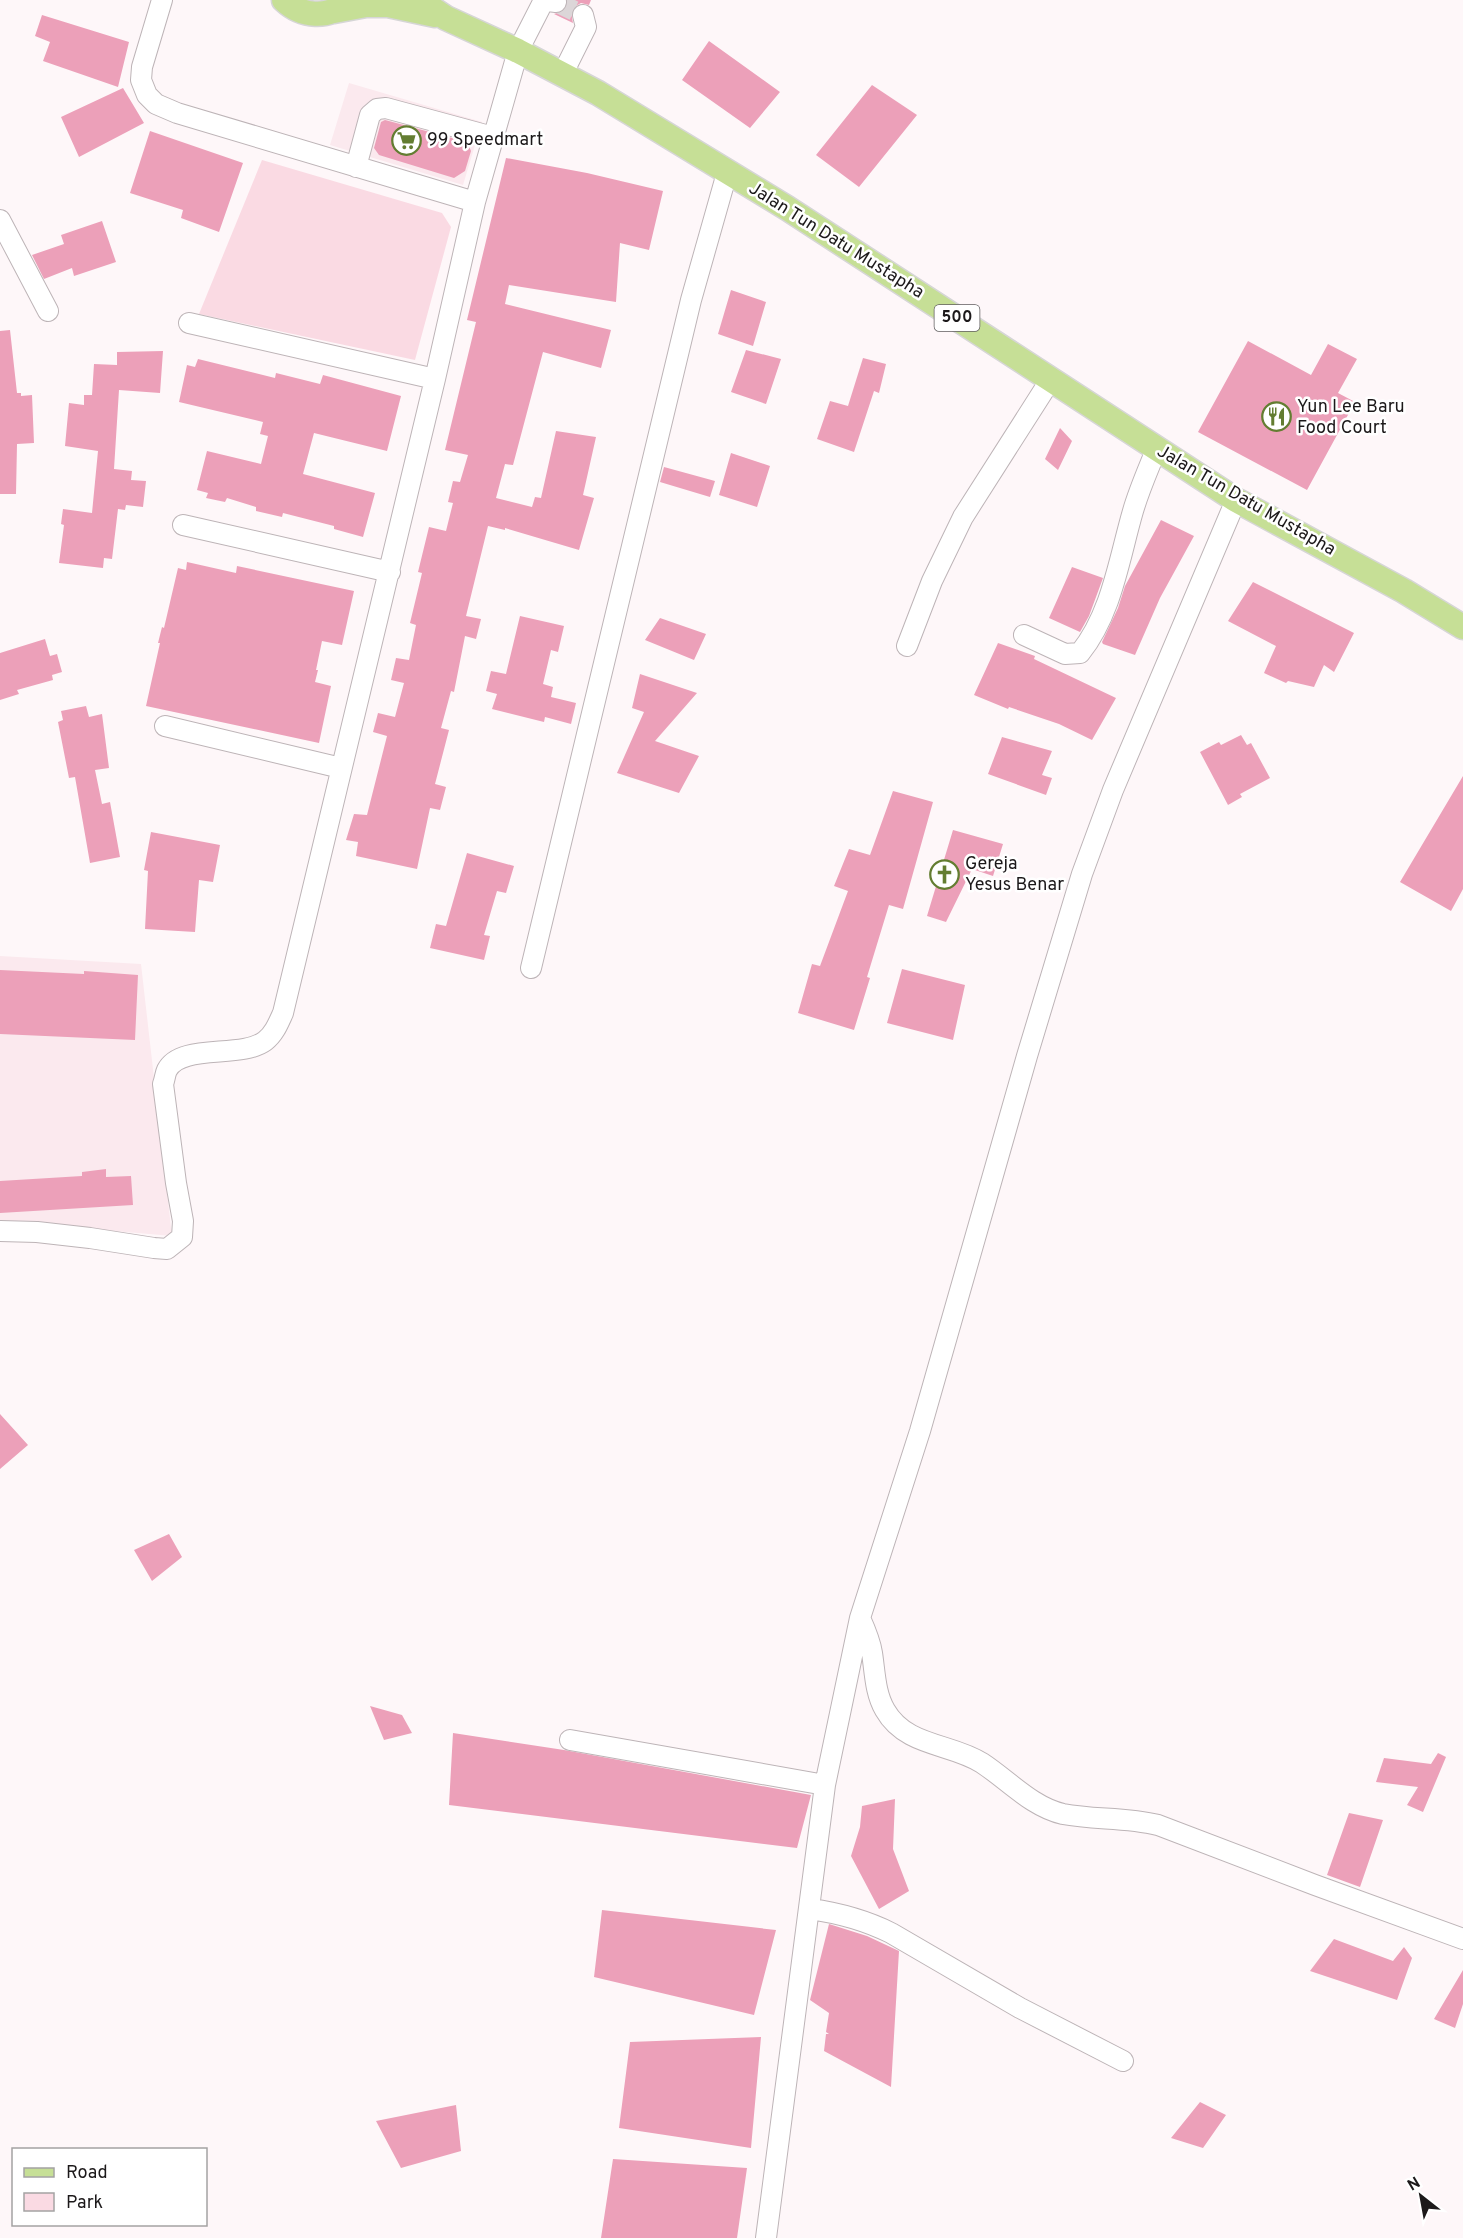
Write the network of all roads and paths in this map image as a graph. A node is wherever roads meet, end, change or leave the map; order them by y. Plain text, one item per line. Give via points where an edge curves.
1 (162, 0) edge
2 (419, 0) edge
3 (284, 1) edge
4 (556, 2) edge
5 (341, 5) edge
6 (583, 15) dead end
7 (446, 18) junction
8 (518, 51) junction
9 (562, 75) junction
10 (493, 136) junction
11 (356, 167) junction
12 (727, 173) junction
13 (475, 202) junction
14 (0, 220) edge
15 (48, 311) dead end
16 (189, 323) dead end
17 (1051, 379) junction
18 (435, 380) junction
19 (1156, 450) junction
20 (1236, 500) junction
21 (183, 525) dead end
22 (390, 572) junction
23 (1463, 627) edge
24 (1024, 635) dead end
25 (907, 646) dead end
26 (165, 726) dead end
27 (341, 768) junction
28 (531, 968) dead end
29 (0, 1231) edge
30 (860, 1618) junction
31 (570, 1740) dead end
32 (825, 1785) junction
33 (810, 1910) junction
34 (1463, 1939) edge
35 (1123, 2061) dead end
36 (766, 2238) edge

1 - 11 street via 141,80 156,104
2 - 7 main road, Jalan Tun Datu Mustapha / 500
3 - 5 main road, 500 via 308,14 321,14
4 - 8 street via 542,4
5 - 7 main road, Jalan Tun Datu Mustapha / 500 via 388,5
6 - 9 street via 586,27
7 - 8 main road, Jalan Tun Datu Mustapha / 500
8 - 9 main road, Jalan Tun Datu Mustapha / 500
8 - 10 street
9 - 12 main road, Jalan Tun Datu Mustapha / 500
10 - 11 street via 386,108 377,109 370,115
10 - 13 street
11 - 13 street
12 - 17 main road, Jalan Tun Datu Mustapha / 500
12 - 28 street via 691,300
13 - 18 street
14 - 15 street
16 - 18 street
17 - 19 main road, Jalan Tun Datu Mustapha / 500
17 - 25 street via 963,517
18 - 22 street
19 - 20 main road, Jalan Tun Datu Mustapha / 500
19 - 24 street via 1093,637 1080,654 1065,654
20 - 23 main road, Jalan Tun Datu Mustapha / 500
20 - 30 street via 1113,790 1082,874 920,1431
21 - 22 street
22 - 27 street
26 - 27 street
27 - 29 street via 296,963 276,1029 251,1048 193,1054 177,1060 168,1069 163,1084 182,1237 167,1249
30 - 32 street
30 - 34 street via 872,1651 879,1695 895,1724 934,1746 981,1762 1045,1808 1064,1814 1134,1819 1158,1825
31 - 32 street
32 - 33 street
33 - 35 street via 870,1922 1020,2008
33 - 36 street

